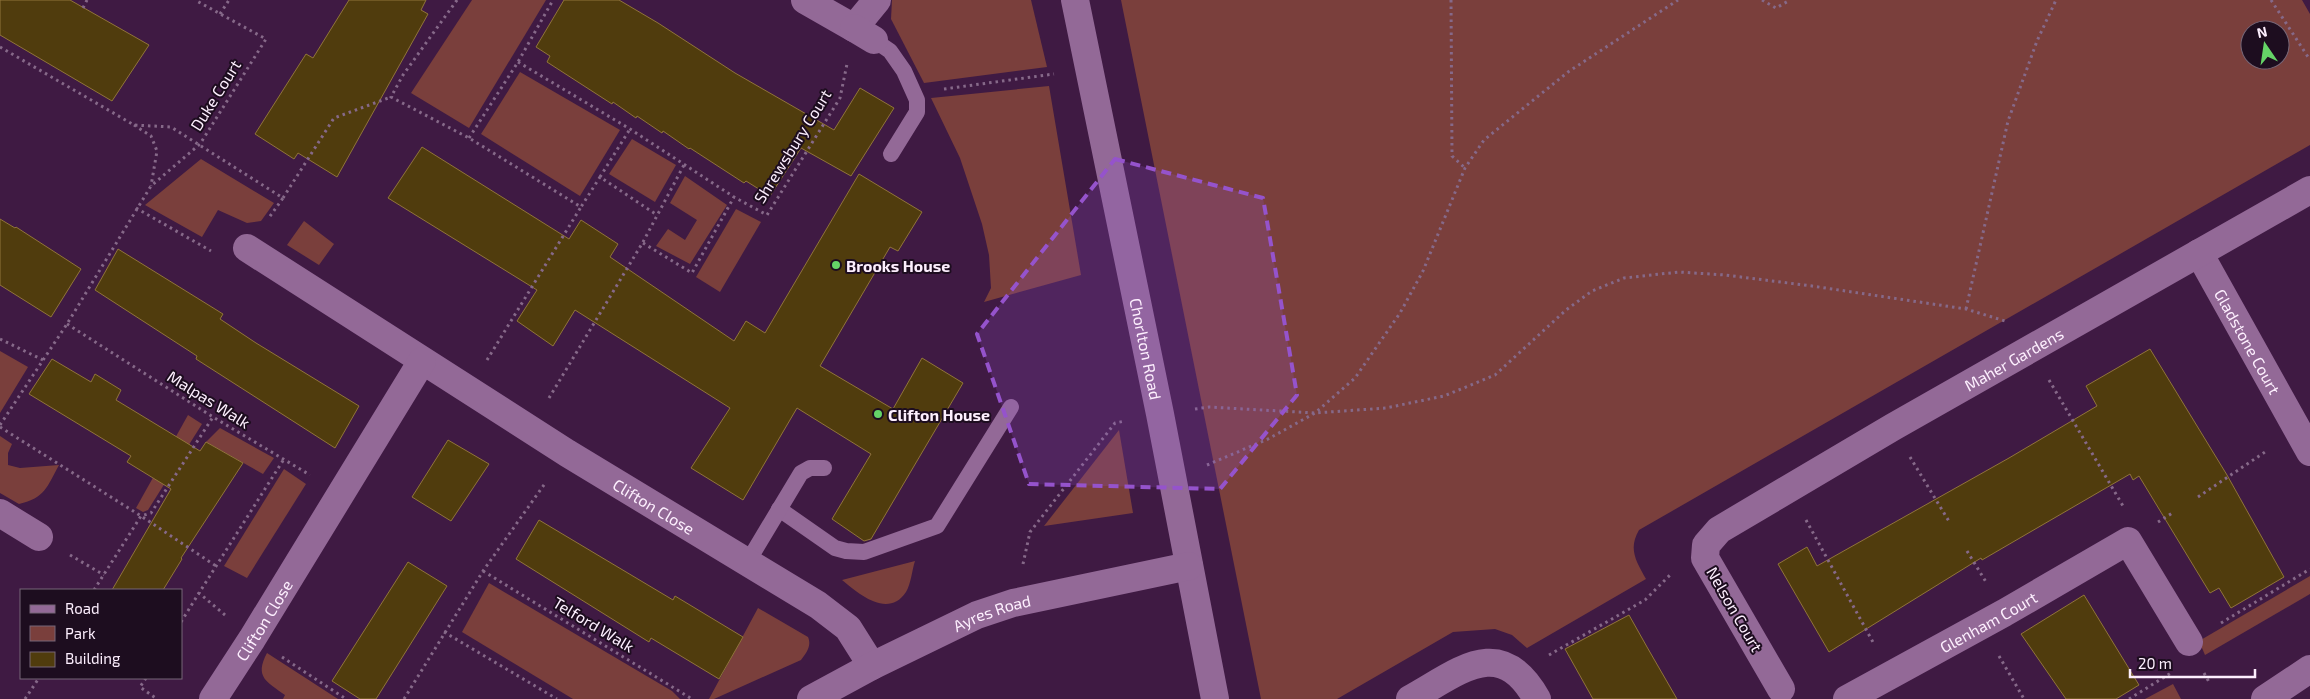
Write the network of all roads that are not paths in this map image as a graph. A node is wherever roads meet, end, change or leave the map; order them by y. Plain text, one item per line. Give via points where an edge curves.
1 (805, 0) edge
2 (877, 0) edge
3 (1075, 0) edge
4 (864, 34) junction
5 (891, 154) dead end
6 (2310, 190) edge
7 (247, 248) road end
8 (2199, 254) junction
9 (422, 361) junction
10 (1011, 407) dead end
11 (2304, 440) edge
12 (824, 468) dead end
13 (779, 509) junction
14 (0, 513) edge
15 (1718, 530) joint
16 (39, 537) dead end
17 (747, 563) junction
18 (1189, 566) junction
19 (2189, 642) road end
20 (872, 666) junction
21 (2310, 669) edge
22 (1781, 689) dead end
23 (213, 699) edge
24 (811, 699) edge
25 (1215, 699) edge
26 (1410, 699) edge
27 (1537, 699) edge
28 (1847, 699) edge
29 (2265, 699) edge

1 - 4 street
2 - 4 street
3 - 18 street, Chorlton Road
4 - 5 lane via 890,51 904,71 917,100 917,112
6 - 8 street, Maher Gardens
7 - 9 street, Clifton Close
8 - 11 street, Gladstone Court
8 - 15 street, Maher Gardens via 2030,348
9 - 17 street, Clifton Close
9 - 23 street, Clifton Close
10 - 13 lane via 937,526 872,549 846,552 834,548
12 - 13 lane via 810,468 801,473
13 - 17 lane
14 - 16 street
15 - 22 street, Nelson Court via 1706,545 1705,558
17 - 20 street, Clifton Close via 835,616 848,628
18 - 20 street, Ayres Road via 1013,604 968,620
18 - 25 street, Chorlton Road
19 - 28 street, Glenham Court via 2128,541
20 - 24 street, Ayres Road
21 - 29 street
26 - 27 street via 1471,666 1496,662 1518,672

